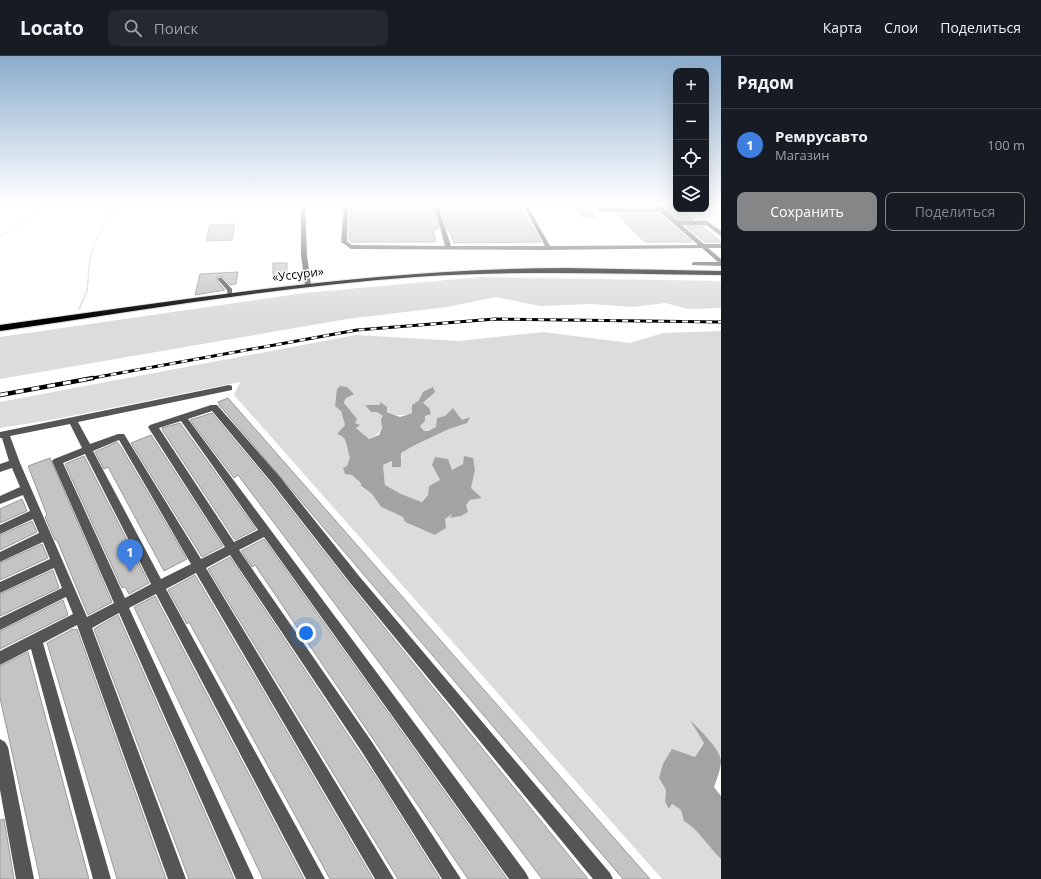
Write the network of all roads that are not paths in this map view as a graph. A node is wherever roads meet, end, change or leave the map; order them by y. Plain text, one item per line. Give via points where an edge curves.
1 (304, 243) edge
2 (345, 243) edge
3 (448, 243) edge
4 (547, 243) edge
5 (699, 243) edge
6 (702, 246) junction
7 (721, 246) edge
8 (449, 248) junction
9 (547, 248) junction
10 (721, 263) edge
11 (694, 264) dead end
12 (721, 273) edge
13 (220, 279) dead end
14 (308, 285) junction
15 (230, 296) junction
16 (0, 328) edge
17 (229, 388) dead end
18 (182, 418) junction
19 (73, 421) junction
20 (2, 435) edge
21 (88, 449) junction
22 (15, 463) junction
23 (0, 468) edge
24 (26, 489) junction
25 (0, 500) edge
26 (36, 513) junction
27 (0, 530) edge
28 (266, 531) junction
29 (46, 535) junction
30 (232, 549) junction
31 (0, 557) edge
32 (57, 561) junction
33 (199, 567) junction
34 (160, 587) junction
35 (0, 588) edge
36 (69, 590) junction
37 (123, 605) junction
38 (82, 621) junction
39 (0, 624) edge
40 (35, 640) junction
41 (0, 658) edge
42 (0, 746) edge
43 (25, 879) edge
44 (102, 879) edge
45 (177, 879) edge
46 (245, 879) edge
47 (316, 879) edge
48 (385, 879) edge
49 (452, 879) edge
50 (520, 879) edge
51 (604, 879) edge

1 - 14 street
2 - 8 street via 358,247
3 - 8 street
4 - 9 street
5 - 6 street
6 - 7 street
6 - 9 street
6 - 10 street
8 - 9 street
10 - 11 street
12 - 14 highway, «Уссури» via 499,270
13 - 15 street via 230,290
14 - 15 highway, «Уссури»
15 - 16 highway, «Уссури»
17 - 19 street
18 - 28 street
18 - 30 street via 153,427
18 - 51 street via 214,407
19 - 20 street
19 - 21 street
20 - 22 street
21 - 33 street via 121,436
21 - 34 street
21 - 37 street via 57,461
22 - 23 street
22 - 24 street
24 - 25 street
24 - 26 street
26 - 27 street
26 - 29 street
28 - 30 street
28 - 50 street
29 - 31 street
29 - 32 street
30 - 33 street
30 - 49 street via 367,747
32 - 35 street
32 - 36 street
33 - 34 street
33 - 48 street
34 - 37 street
34 - 47 street
36 - 38 street
36 - 39 street
37 - 38 street
37 - 46 street
38 - 40 street
38 - 45 street
40 - 41 street
40 - 44 street
42 - 43 street

